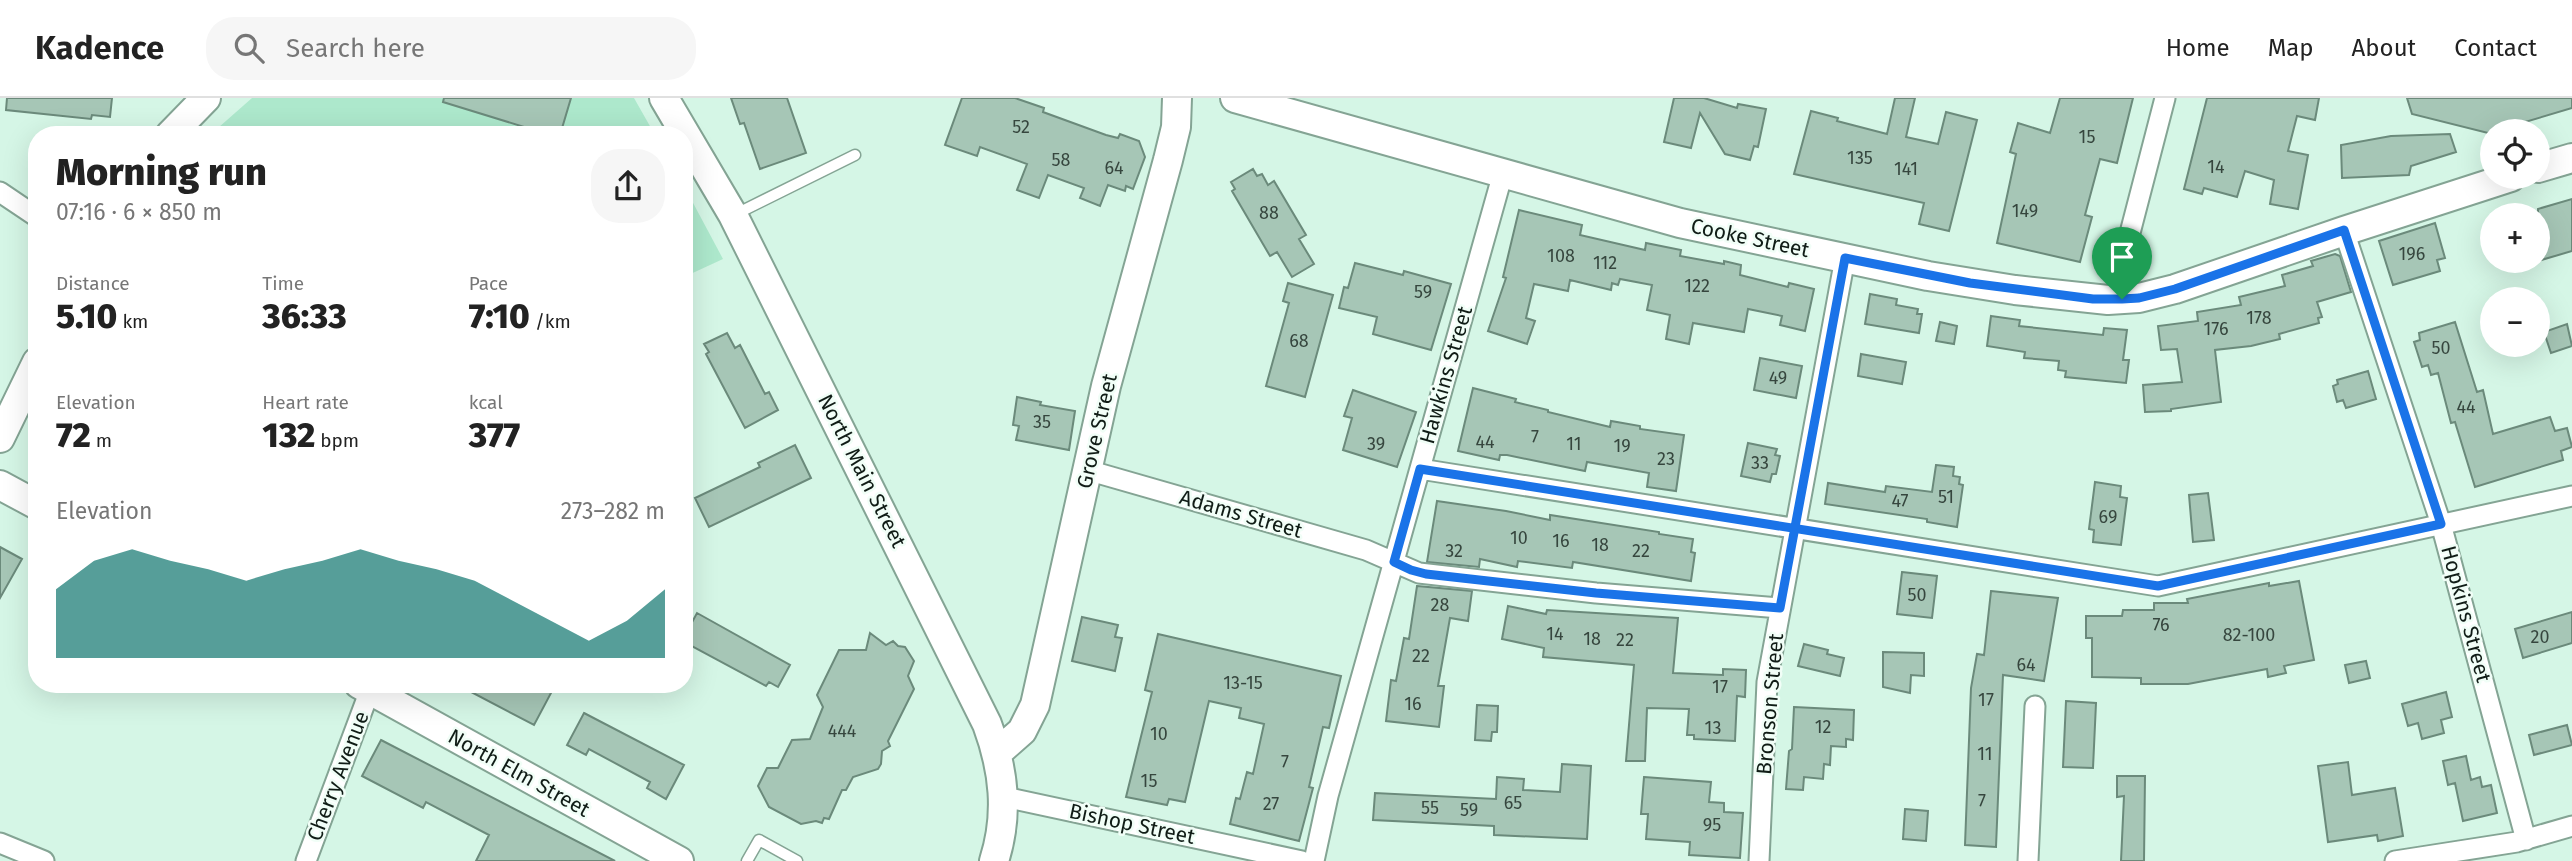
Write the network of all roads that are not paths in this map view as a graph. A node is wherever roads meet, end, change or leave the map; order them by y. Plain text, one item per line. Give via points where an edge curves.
1 (206, 98) edge
2 (664, 98) edge
3 (1177, 98) edge
4 (1235, 98) edge
5 (2165, 98) edge
6 (179, 126) edge
7 (681, 126) edge
8 (693, 147) edge
9 (855, 155) dead end
10 (2572, 158) edge
11 (2550, 165) edge
12 (1503, 173) junction
13 (2480, 187) edge
14 (0, 192) edge
15 (28, 211) edge
16 (733, 215) junction
17 (2344, 230) junction
18 (1845, 258) junction
19 (2122, 299) junction
20 (28, 380) edge
21 (0, 438) edge
22 (1420, 469) junction
23 (1087, 470) junction
24 (0, 485) edge
25 (2572, 496) edge
26 (28, 500) edge
27 (2441, 524) junction
28 (1794, 528) junction
29 (1394, 562) junction
30 (1780, 608) junction
31 (363, 693) edge
32 (376, 693) edge
33 (2035, 706) dead end
34 (997, 753) junction
35 (1004, 797) junction
36 (2572, 826) edge
37 (2526, 840) junction
38 (0, 844) edge
39 (2424, 859) edge
40 (44, 861) edge
41 (306, 861) edge
42 (679, 861) edge
43 (747, 861) edge
44 (797, 861) edge
45 (993, 861) edge
46 (1301, 861) edge
47 (1314, 861) edge
48 (1759, 861) edge
49 (2028, 861) edge
50 (2396, 861) edge

1 - 6 main road
2 - 7 main road, North Main Street
3 - 23 main road, Grove Street via 1168,160
4 - 12 main road, Cooke Street
5 - 19 street via 2123,260
8 - 16 main road, North Main Street
9 - 16 lane
10 - 11 main road
12 - 18 main road, Cooke Street via 1680,223
12 - 22 street, Hawkins Street
13 - 17 main road, Cooke Street
14 - 15 street
16 - 34 main road, North Main Street via 980,706
17 - 19 main road, Cooke Street via 2175,289
17 - 27 street, Hopkins Street
18 - 19 main road, Cooke Street via 1970,283
18 - 28 street, Bronson Street
20 - 21 main road
22 - 28 street
22 - 29 street, Hawkins Street
23 - 29 street, Adams Street
23 - 34 main road, Grove Street via 1032,713 1022,731
24 - 26 main road
25 - 27 street
27 - 28 street via 2158,586
27 - 37 street, Hopkins Street
28 - 30 street, Bronson Street
29 - 30 street, Adams Street via 1419,573
29 - 47 street, Hawkins Street
30 - 48 street, Bronson Street via 1766,696
31 - 41 street, Cherry Avenue
32 - 42 main road, North Elm Street
33 - 49 street
34 - 35 main road, North Main Street
35 - 45 main road, North Main Street
35 - 46 street, Bishop Street
36 - 37 street
37 - 39 street
38 - 40 street
39 - 50 street
43 - 44 lane via 759,840

